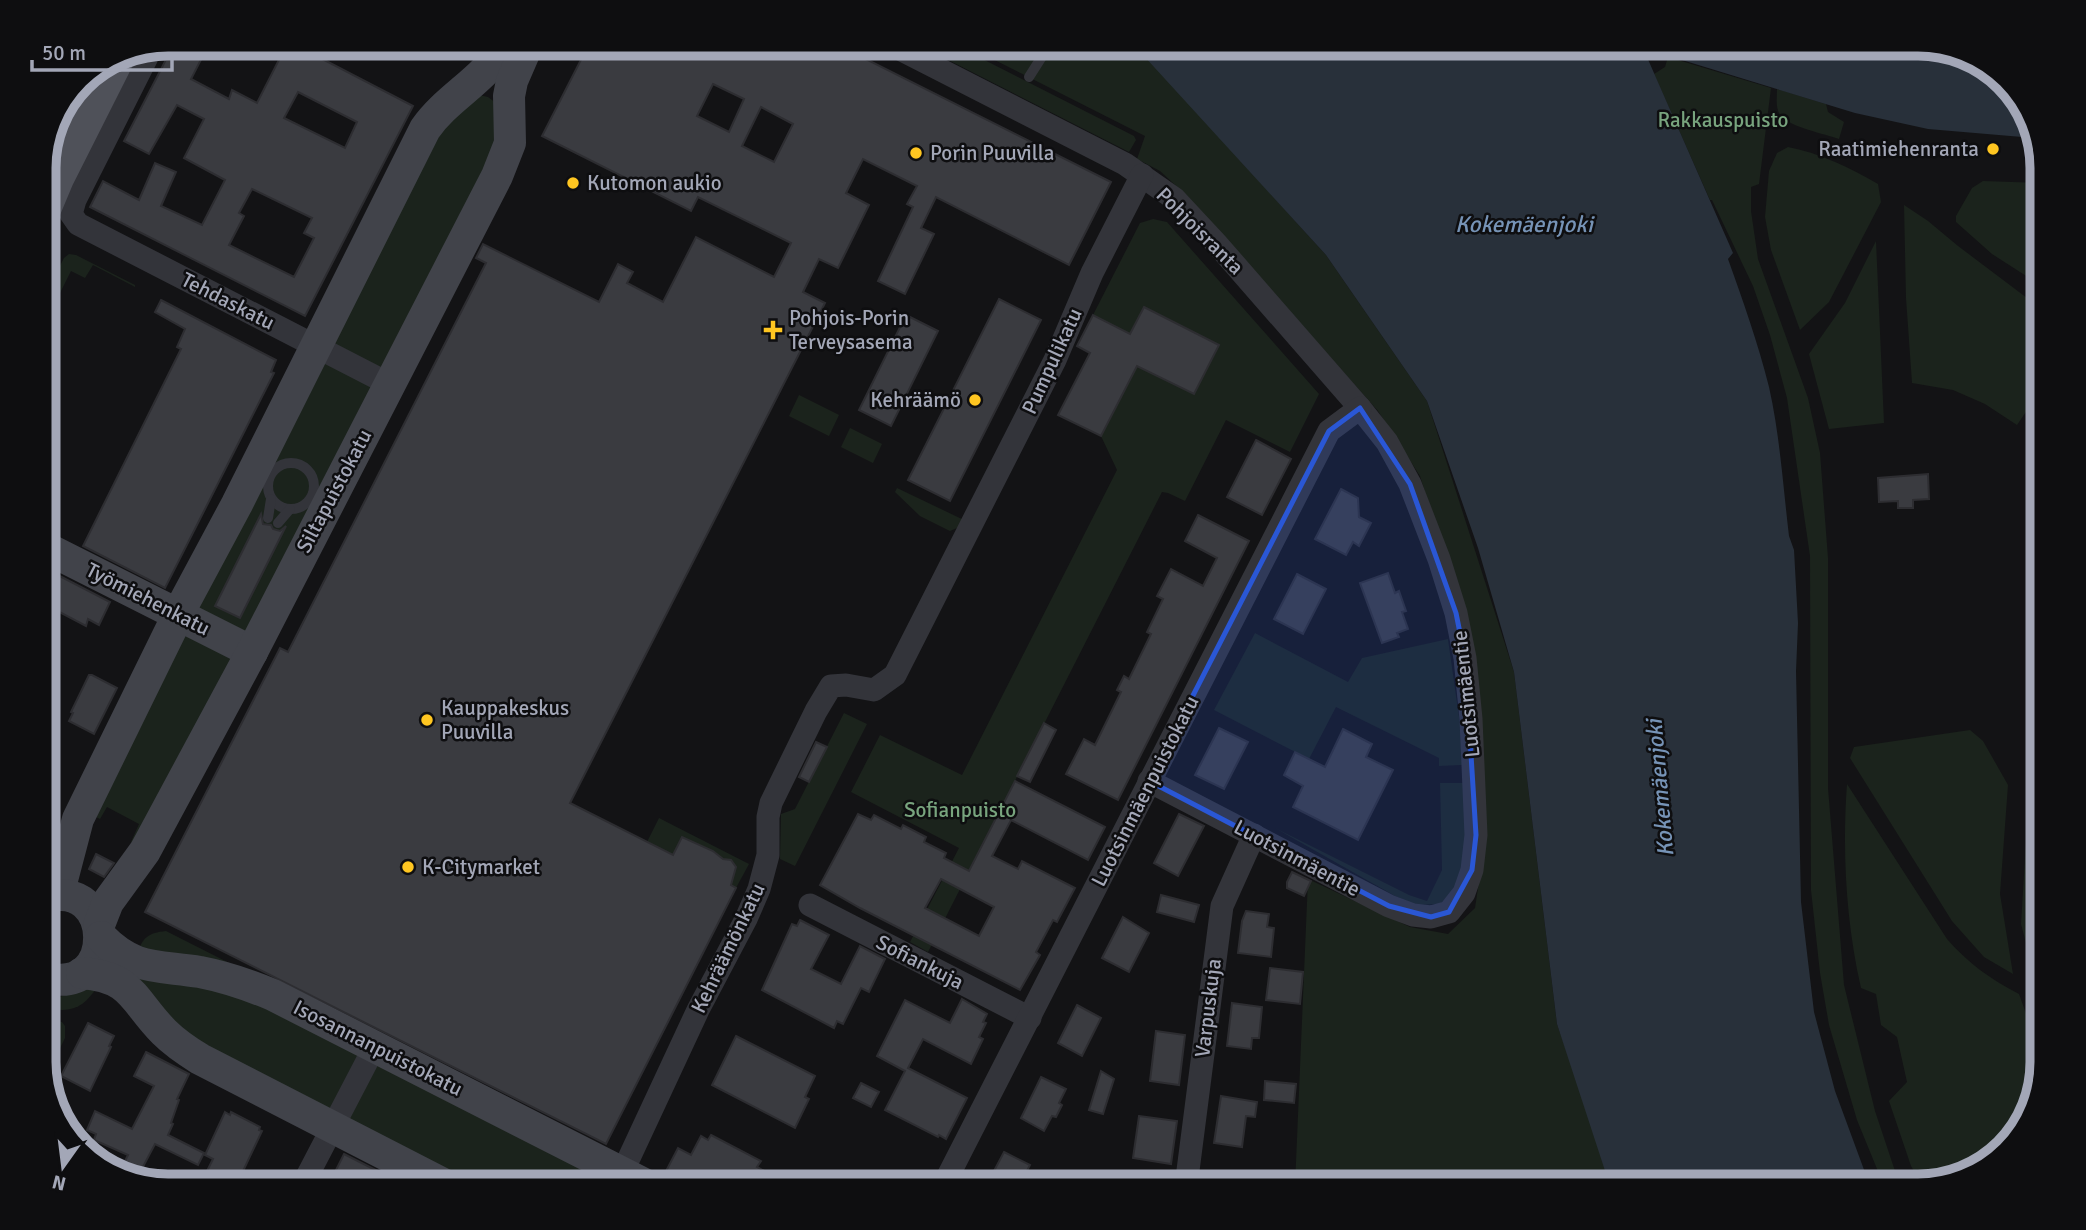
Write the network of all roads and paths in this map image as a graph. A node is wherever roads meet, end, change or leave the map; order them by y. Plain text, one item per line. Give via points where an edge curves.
1 (497, 56) edge
2 (523, 56) edge
3 (914, 56) edge
4 (1042, 56) edge
5 (146, 58) edge
6 (111, 72) edge
7 (1029, 77) dead end
8 (464, 88) junction
9 (509, 110) junction
10 (1142, 175) junction
11 (56, 195) edge
12 (56, 199) edge
13 (56, 201) edge
14 (316, 346) junction
15 (389, 384) junction
16 (1360, 408) junction
17 (278, 423) junction
18 (347, 467) junction
19 (270, 475) junction
20 (271, 499) junction
21 (309, 501) junction
22 (237, 504) junction
23 (290, 509) junction
24 (962, 546) joint
25 (56, 553) edge
26 (178, 615) junction
27 (252, 652) junction
28 (1149, 781) junction
29 (1254, 835) junction
30 (56, 886) edge
31 (56, 895) edge
32 (810, 905) dead end
33 (1449, 912) joint
34 (100, 931) junction
35 (66, 976) edge
36 (1030, 1018) junction
37 (375, 1046) junction
38 (332, 1127) junction
39 (308, 1174) edge
40 (424, 1174) edge
41 (614, 1174) edge
42 (632, 1174) edge
43 (949, 1174) edge
44 (1188, 1174) edge

1 - 8 main road via 488,70
2 - 9 main road, Siltapuistokatu via 512,81
3 - 10 street, Pohjoisranta
4 - 7 lane
5 - 12 street via 75,200
6 - 11 main road
8 - 9 main road via 494,88
8 - 14 main road via 436,113 425,130
9 - 15 main road, Siltapuistokatu via 506,158
10 - 16 street, Pohjoisranta via 1175,199
10 - 24 street, Pumpulikatu
13 - 14 street, Tehdaskatu via 78,224
14 - 15 street, Tehdaskatu
14 - 17 main road
15 - 18 main road, Siltapuistokatu
16 - 28 street, Luotsinmäenpuistokatu via 1329,431
16 - 33 street, Luotsimäentie via 1387,442 1410,484 1457,612 1471,719 1476,835 1464,893
17 - 19 lane
17 - 22 main road
18 - 21 lane
18 - 27 main road, Siltapuistokatu
19 - 20 lane
19 - 21 lane via 281,464 304,466 314,486
19 - 22 lane
20 - 23 lane
20 - 23 lane via 273,520
21 - 23 lane
22 - 26 main road
24 - 42 street, Kehräämönkatu via 895,675 874,690 831,686 816,711 771,803 768,855 760,889 698,1010
25 - 26 main road, Työmiehenkatu
26 - 27 main road, Työmiehenkatu
26 - 30 main road via 78,819 62,880
27 - 34 main road, Siltapuistokatu via 145,851 108,902
28 - 29 street, Luotsinmäentie
28 - 36 street, Luotsinmäenpuistokatu
29 - 33 street, Luotsinmäentie via 1389,906 1431,917
29 - 44 street, Varpuskuja via 1222,906
31 - 34 main road, Isosannanpuistokatu via 81,902 92,912
32 - 36 street, Sofiankuja
34 - 35 main road, Siltapuistokatu via 95,959
34 - 37 main road, Isosannanpuistokatu via 125,958 249,985
35 - 38 main road via 101,974 125,985 179,1046
36 - 43 street, Luotsinmäenpuistokatu
37 - 38 street
37 - 41 main road, Isosannanpuistokatu
38 - 39 street
38 - 40 main road

